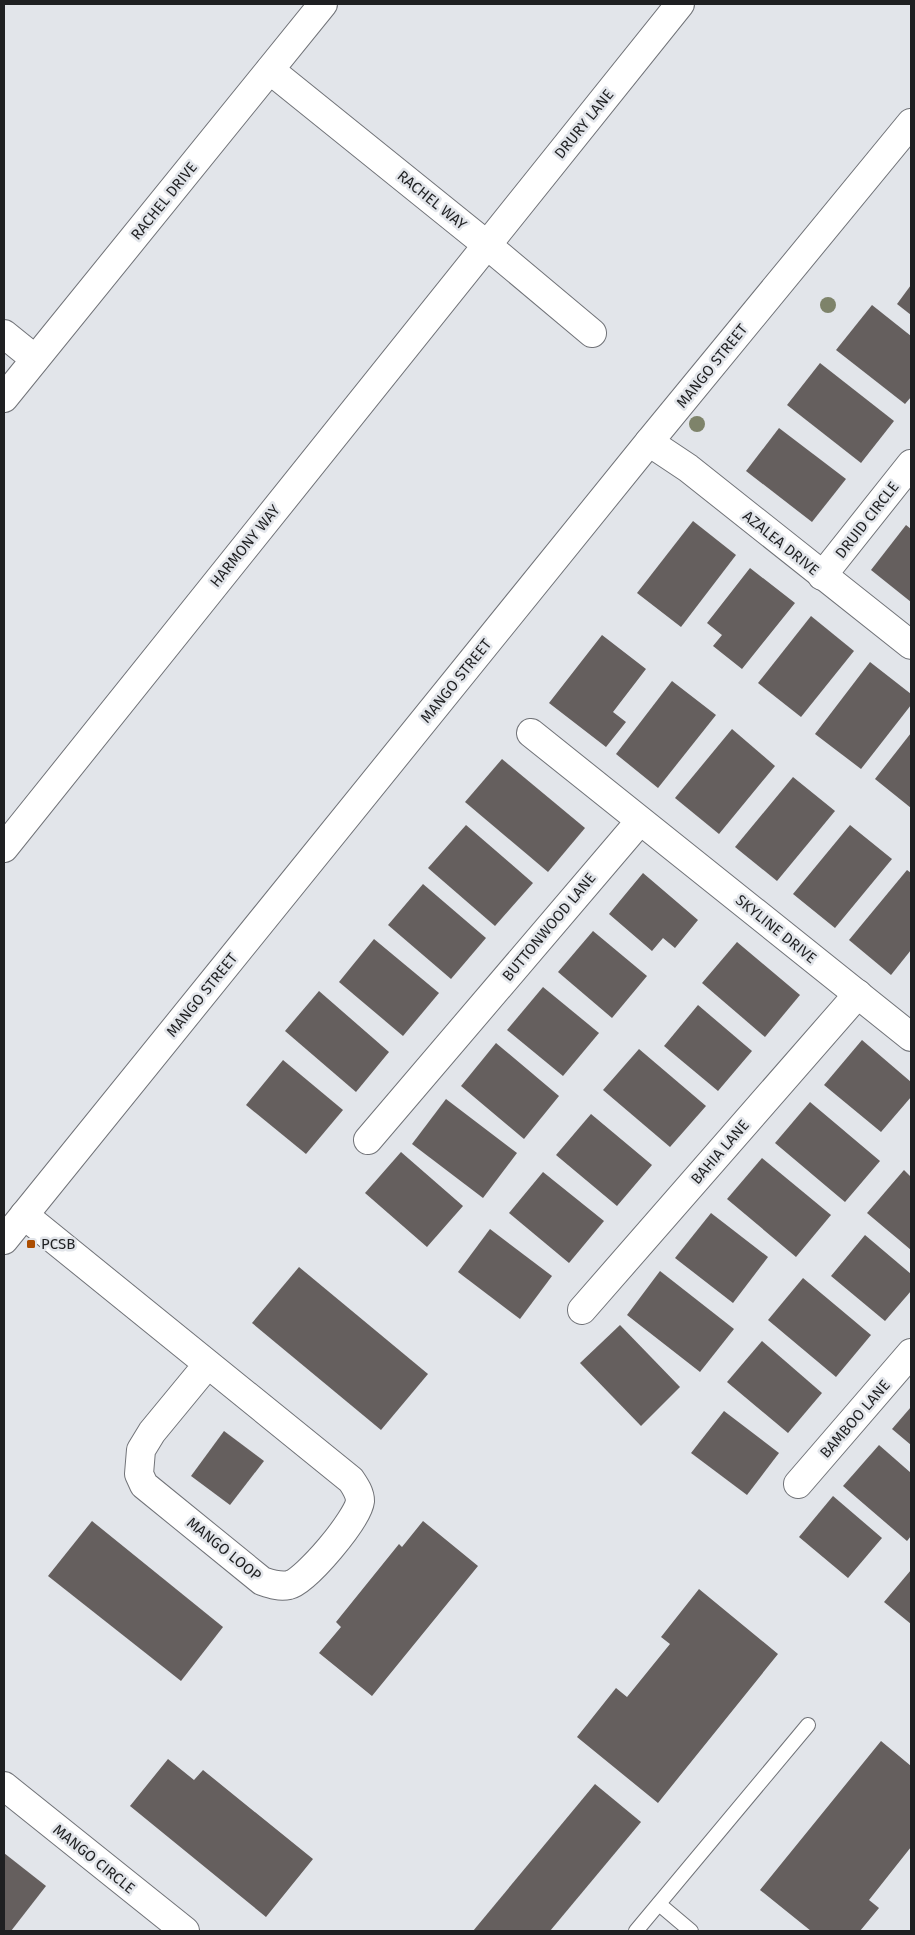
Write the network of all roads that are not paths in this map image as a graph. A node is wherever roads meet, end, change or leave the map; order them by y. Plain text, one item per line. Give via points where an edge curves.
1 (323, 4) edge
2 (680, 4) edge
3 (270, 70) junction
4 (911, 123) edge
5 (487, 244) junction
6 (592, 333) dead end
7 (4, 334) edge
8 (35, 359) junction
9 (4, 398) edge
10 (649, 442) junction
11 (911, 464) edge
12 (822, 576) junction
13 (911, 645) edge
14 (531, 732) dead end
15 (640, 821) junction
16 (4, 848) edge
17 (858, 994) junction
18 (911, 1036) edge
19 (368, 1140) dead end
20 (24, 1215) junction
21 (4, 1240) edge
22 (582, 1310) dead end
23 (911, 1353) edge
24 (208, 1364) junction
25 (798, 1484) dead end
26 (808, 1725) dead end
27 (4, 1786) edge
28 (659, 1904) junction
29 (185, 1931) edge
30 (636, 1931) edge
31 (691, 1931) edge

1 - 3 street, RACHEL DRIVE
2 - 5 street, DRURY LANE
3 - 5 street, RACHEL WAY
3 - 8 street, RACHEL DRIVE
4 - 10 street, MANGO STREET
5 - 6 street, RACHEL WAY
5 - 16 street, HARMONY WAY
7 - 8 street
8 - 9 street, RACHEL DRIVE
10 - 12 street, AZALEA DRIVE via 688,468
10 - 20 street, MANGO STREET
11 - 12 street, DRUID CIRCLE
12 - 13 street, AZALEA DRIVE
14 - 15 street
15 - 17 street, SKYLINE DRIVE
15 - 19 street, BUTTONWOOD LANE
17 - 18 street, SKYLINE DRIVE
17 - 22 street, BAHIA LANE
20 - 21 street, MANGO STREET
20 - 24 street, MANGO LOOP
23 - 25 street, BAMBOO LANE
24 - 24 street, MANGO LOOP via 352,1480 358,1490 357,1512 346,1529 306,1576 290,1585 277,1586 262,1581 144,1484 139,1474 141,1450
26 - 28 lane
27 - 29 street, MANGO CIRCLE
28 - 30 lane
28 - 31 lane

